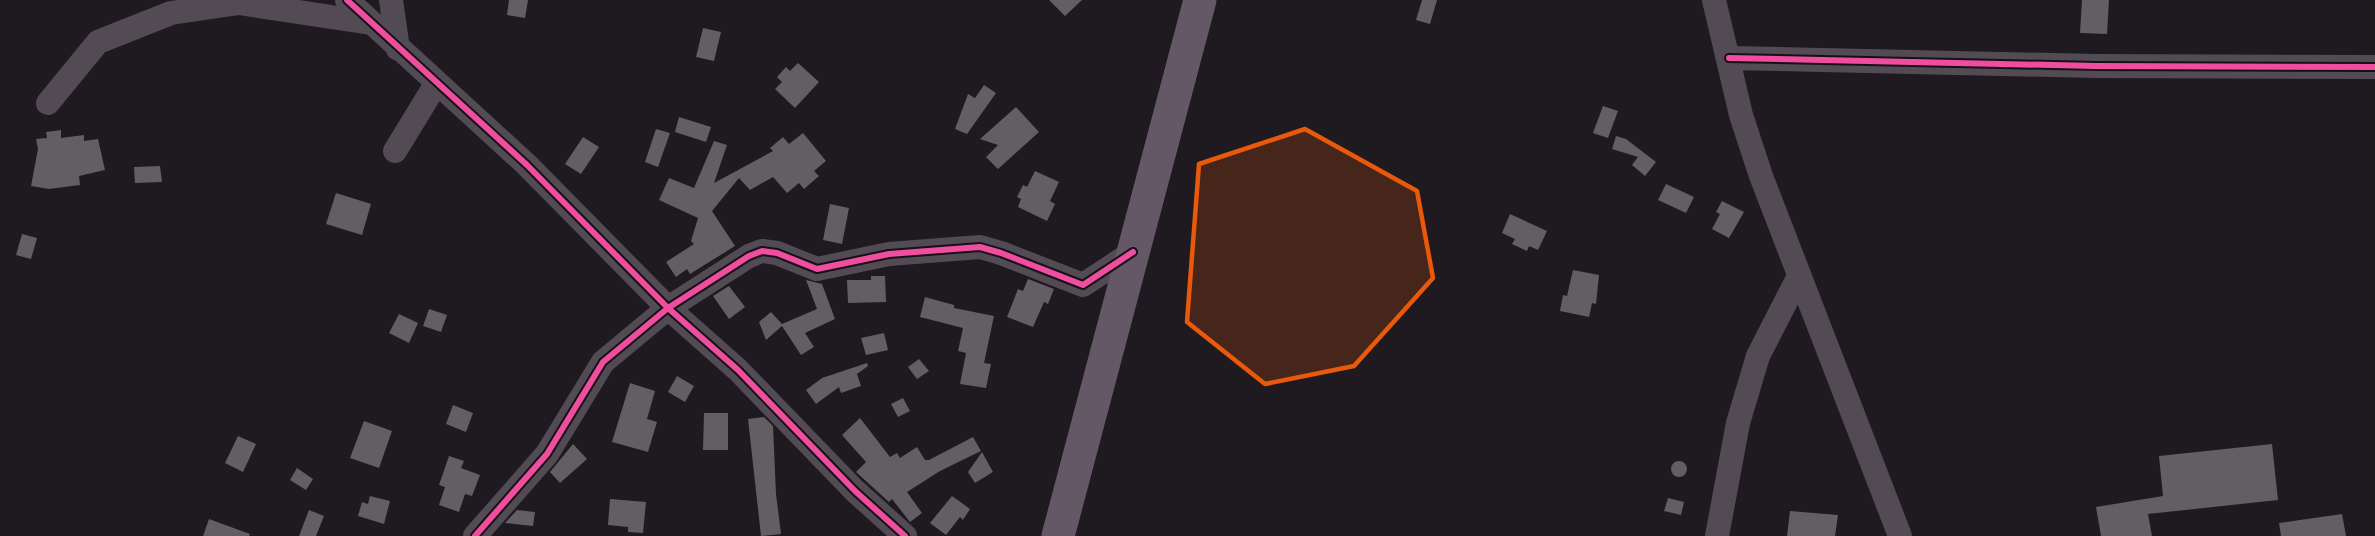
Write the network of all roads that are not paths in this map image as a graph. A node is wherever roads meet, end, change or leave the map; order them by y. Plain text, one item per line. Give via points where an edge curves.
1 (347, 0) edge
2 (391, 0) edge
3 (1200, 0) edge
4 (1714, 0) edge
5 (371, 23) junction
6 (398, 49) junction
7 (1729, 58) junction
8 (2375, 67) edge
9 (436, 84) junction
10 (48, 103) dead end
11 (395, 151) dead end
12 (1133, 252) junction
13 (1798, 278) junction
14 (668, 308) junction
15 (475, 536) edge
16 (905, 536) edge
17 (1058, 536) edge
18 (1717, 536) edge
19 (1900, 536) edge

1 - 5 street
2 - 6 street
3 - 12 highway
4 - 7 street
5 - 6 street
5 - 10 street via 239,3 171,13 98,42
6 - 9 street
7 - 8 street via 2085,66
7 - 13 street via 1741,115
9 - 11 street
9 - 14 street via 527,165
12 - 14 street via 1079,285 980,247 889,254 817,269 762,251
12 - 17 highway
13 - 18 street via 1758,356 1738,423
13 - 19 street
14 - 15 street via 603,362 547,454
14 - 16 street via 738,370 855,491

